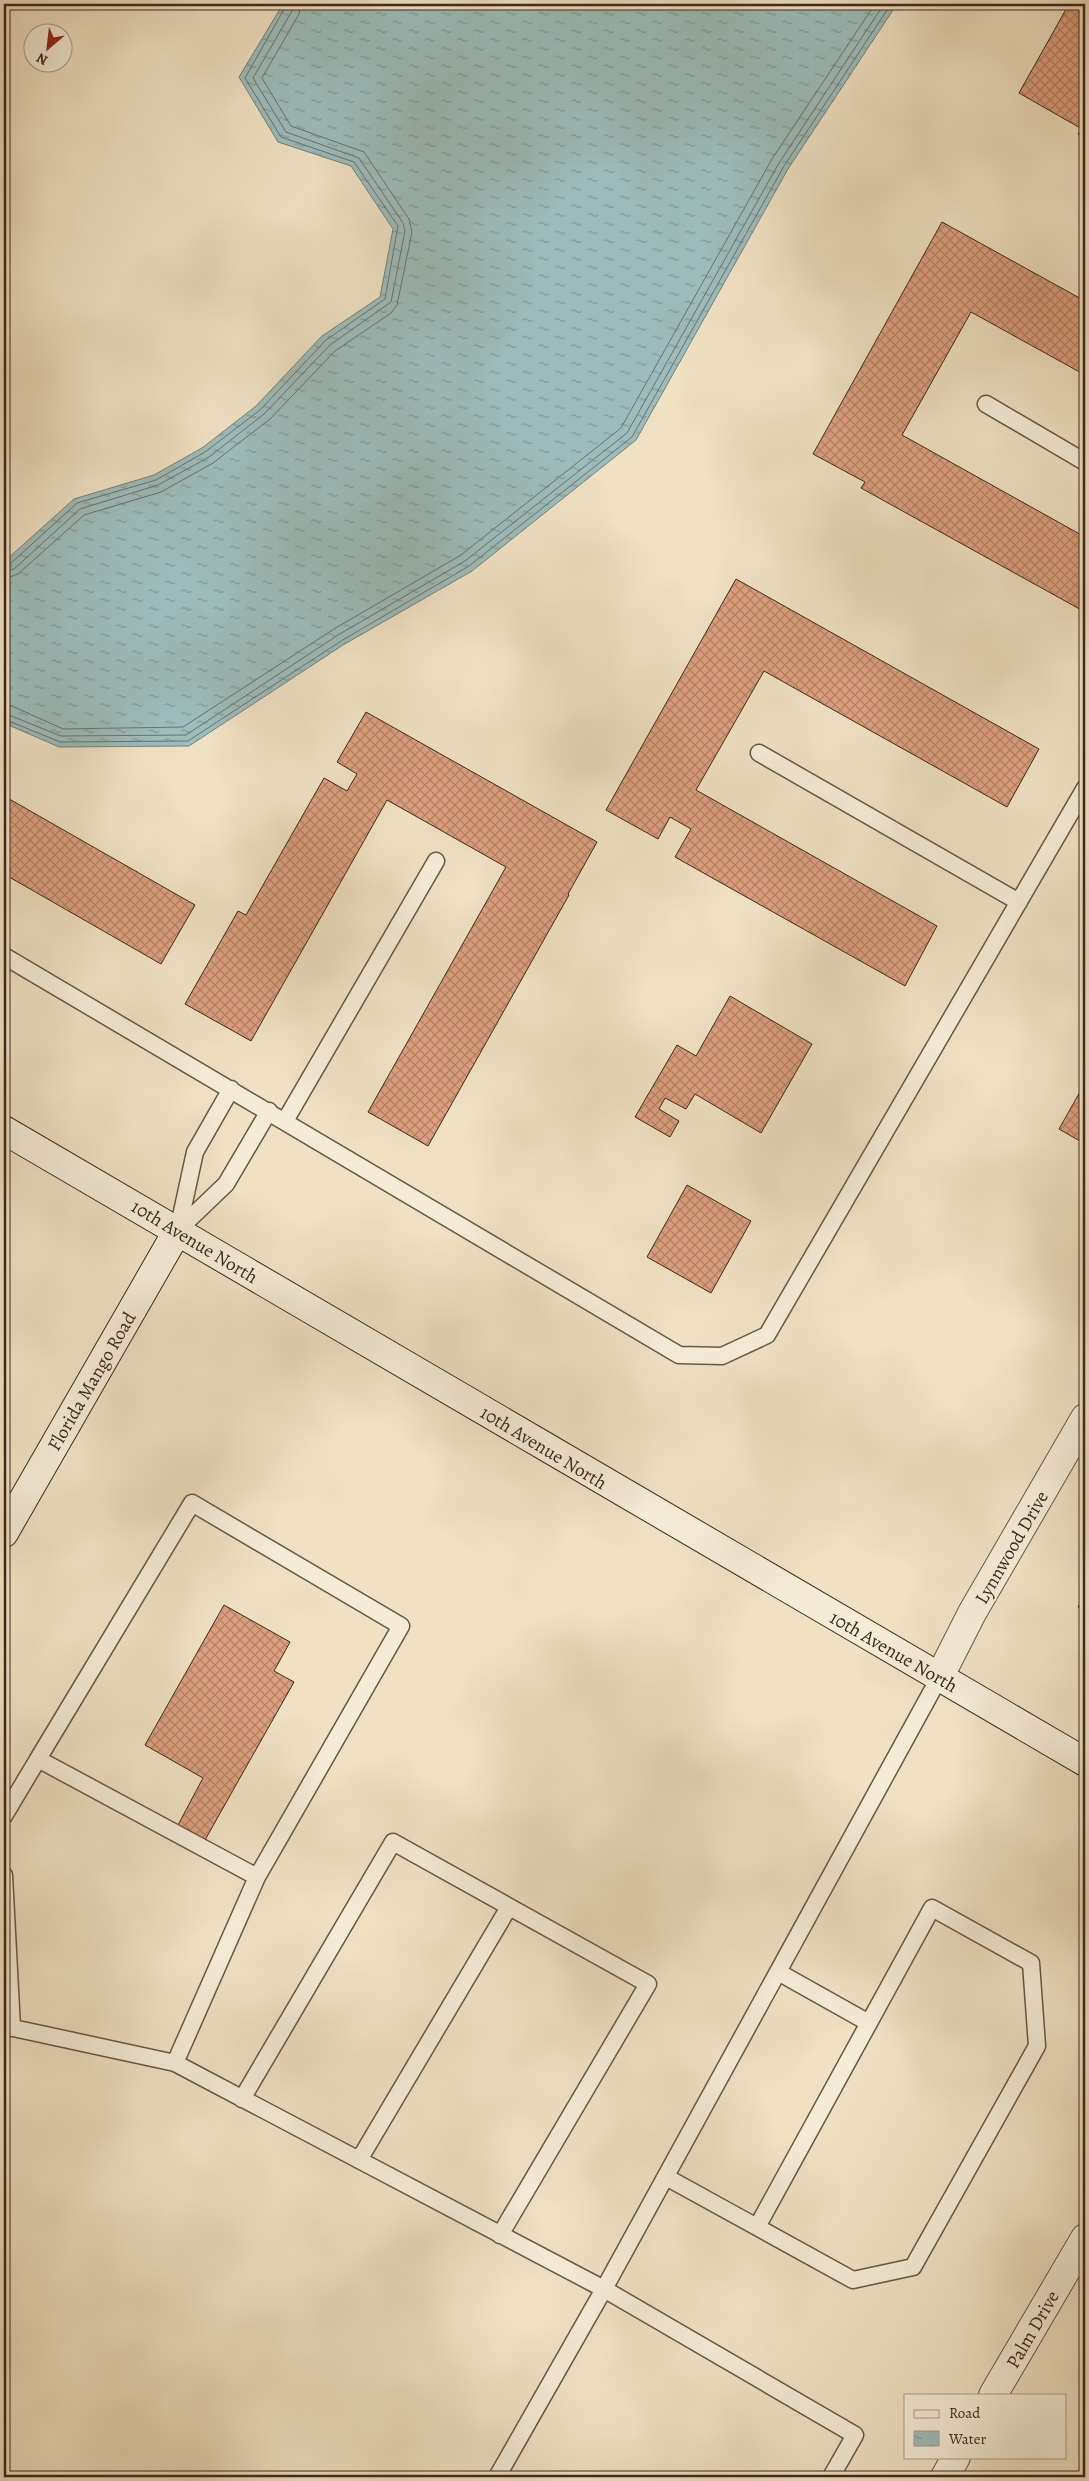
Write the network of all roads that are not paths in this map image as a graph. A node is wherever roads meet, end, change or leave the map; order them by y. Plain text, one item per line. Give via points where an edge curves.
1 (986, 404) dead end
2 (1085, 462) edge
3 (759, 753) dead end
4 (1085, 788) edge
5 (436, 861) dead end
6 (1019, 902) junction
7 (4, 956) edge
8 (231, 1089) junction
9 (269, 1112) junction
10 (285, 1121) junction
11 (4, 1130) edge
12 (178, 1230) junction
13 (1085, 1418) edge
14 (4, 1533) edge
15 (939, 1678) junction
16 (38, 1759) junction
17 (1085, 1762) edge
18 (4, 1816) edge
19 (4, 1875) edge
20 (257, 1877) junction
21 (509, 1907) junction
22 (778, 1972) junction
23 (869, 2023) junction
24 (8, 2027) edge
25 (175, 2063) junction
26 (242, 2099) junction
27 (359, 2160) junction
28 (666, 2176) junction
29 (757, 2226) junction
30 (500, 2235) junction
31 (1085, 2238) edge
32 (604, 2289) junction
33 (994, 2394) edge
34 (496, 2477) edge
35 (831, 2477) edge

1 - 2 lane
3 - 6 lane
4 - 6 lane
5 - 10 lane
6 - 10 lane via 767,1335 722,1356 679,1355
7 - 8 lane
8 - 9 lane
8 - 12 lane via 195,1152
9 - 10 lane
9 - 12 lane via 226,1184
11 - 12 street, 10th Avenue North
12 - 14 street, Florida Mango Road
12 - 15 street, 10th Avenue North
13 - 15 street, Lynnwood Drive via 972,1613
15 - 17 street, 10th Avenue North
15 - 22 lane
16 - 18 lane
16 - 20 lane
16 - 20 lane via 192,1503 401,1626
19 - 24 lane
20 - 25 lane
21 - 26 lane via 393,1842
21 - 27 lane
21 - 30 lane via 648,1984
22 - 23 lane
22 - 28 lane
23 - 29 lane
23 - 29 lane via 932,1908 1031,1962 1037,2046 913,2267 853,2280
24 - 25 lane
25 - 26 lane
26 - 27 lane
27 - 30 lane
28 - 29 lane
28 - 32 lane
30 - 32 lane
31 - 33 street, Palm Drive
32 - 34 lane
32 - 35 lane via 855,2435

